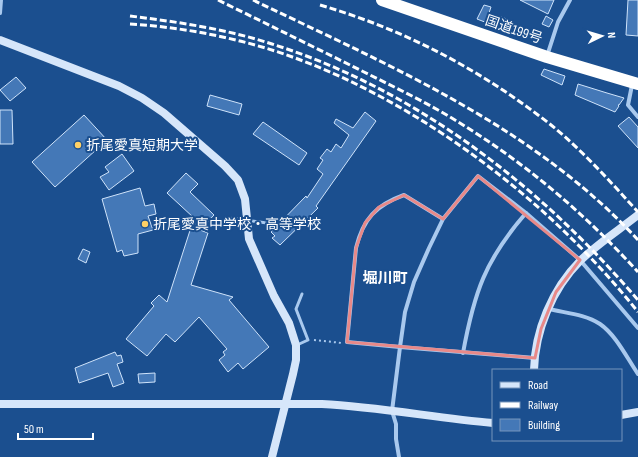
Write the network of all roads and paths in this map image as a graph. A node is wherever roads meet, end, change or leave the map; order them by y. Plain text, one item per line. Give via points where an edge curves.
1 (1, 0) edge
2 (382, 0) edge
3 (570, 0) edge
4 (0, 13) edge
5 (0, 40) edge
6 (547, 57) junction
7 (635, 83) edge
8 (638, 117) edge
9 (526, 213) junction
10 (638, 215) edge
11 (228, 218) dead end
12 (443, 219) junction
13 (267, 223) dead end
14 (580, 260) junction
15 (302, 294) dead end
16 (549, 309) junction
17 (638, 328) edge
18 (308, 340) junction
19 (347, 342) junction
20 (296, 345) junction
21 (400, 347) junction
22 (463, 353) junction
23 (535, 358) junction
24 (534, 369) edge
25 (638, 374) edge
26 (0, 404) edge
27 (285, 404) junction
28 (392, 411) junction
29 (638, 412) edge
30 (622, 415) edge
31 (492, 422) edge
32 (272, 457) edge
33 (399, 457) edge

1 - 4 street
2 - 6 highway, 国道199号
3 - 6 street via 558,22
5 - 20 street via 119,86 142,98 164,113 232,172 246,199 248,239 289,323
6 - 7 highway, 国道199号
7 - 8 street via 628,105
9 - 12 street via 478,176
9 - 14 street
9 - 22 street via 494,255 481,281 473,304
10 - 14 street
11 - 13 lane, bridge
12 - 19 street via 404,195 388,201 372,214 359,236 356,248
12 - 21 street via 414,282 405,312
14 - 16 street via 560,286
14 - 17 street
15 - 18 lane via 296,309
16 - 23 street via 541,329
16 - 25 street via 584,317 600,325
18 - 19 path
18 - 20 lane
19 - 21 street
20 - 27 street via 296,360
21 - 22 street
21 - 28 street
22 - 23 street
23 - 24 street
26 - 27 street
27 - 28 street via 349,405
27 - 32 street
28 - 31 street
28 - 33 street
29 - 30 street

